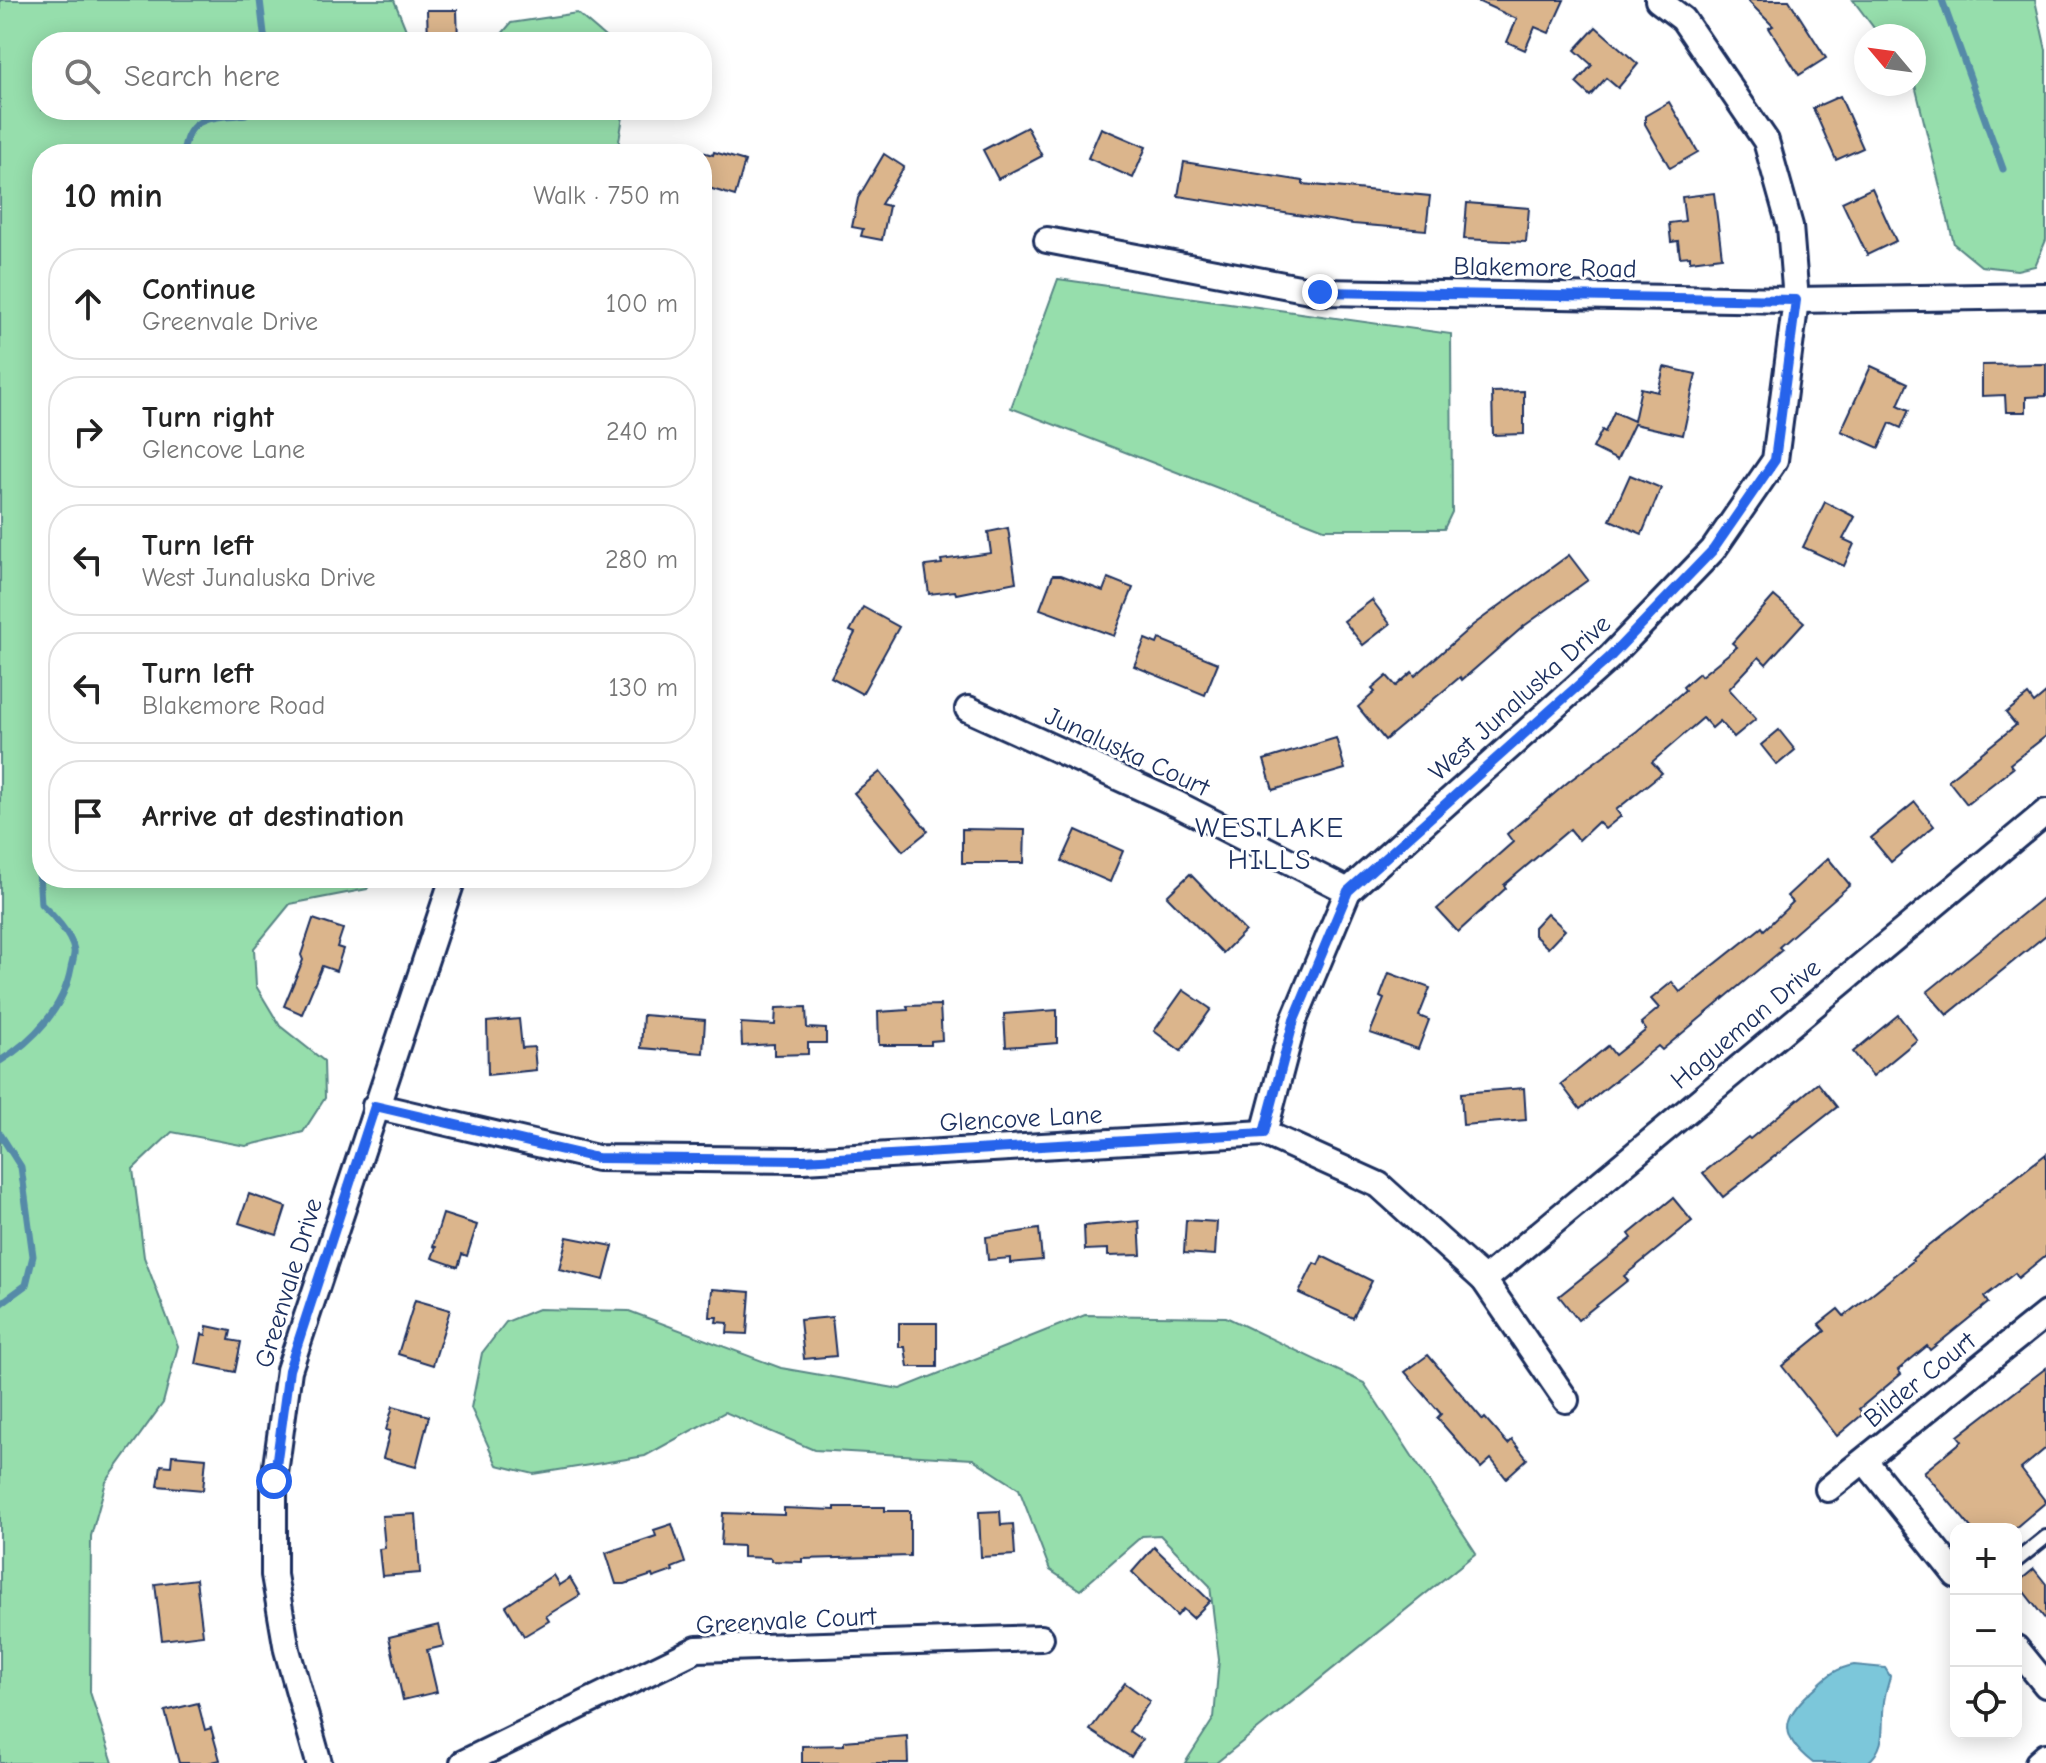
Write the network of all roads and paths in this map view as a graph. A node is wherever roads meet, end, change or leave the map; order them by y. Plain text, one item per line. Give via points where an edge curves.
1 (1658, 0) edge
2 (1047, 240) dead end
3 (2046, 296) edge
4 (1796, 300) junction
5 (968, 709) dead end
6 (2046, 812) edge
7 (450, 888) edge
8 (1348, 891) junction
9 (375, 1106) junction
10 (1264, 1133) junction
11 (1484, 1280) junction
12 (2046, 1314) edge
13 (1566, 1400) dead end
14 (1865, 1461) junction
15 (1828, 1489) dead end
16 (2046, 1537) edge
17 (2022, 1556) edge
18 (1950, 1567) edge
19 (1041, 1638) dead end
20 (2022, 1655) edge
21 (2046, 1685) edge
22 (2046, 1756) edge
23 (319, 1763) edge
24 (463, 1763) edge
25 (2038, 1763) edge

1 - 4 street, West Junaluska Drive via 1683,19 1766,141 1790,226
2 - 4 street, Blakemore Road via 1320,292
3 - 4 street, Blakemore Road
4 - 8 street, West Junaluska Drive via 1775,460 1713,550 1609,658
5 - 8 street, Junaluska Court via 1177,804
6 - 11 street, Hagueman Drive
7 - 9 street, Greenvale Drive
8 - 10 street, West Junaluska Drive via 1294,1020
9 - 10 street, Glencove Lane via 597,1158 804,1160
9 - 23 street, Greenvale Drive via 289,1370 274,1481 274,1575 287,1650
10 - 11 street, Glencove Lane via 1379,1185
11 - 13 street, Glencove Lane
12 - 14 street, Bilder Court
14 - 15 street, Bilder Court
14 - 18 street
16 - 17 lane
19 - 24 street, Greenvale Court via 697,1649
20 - 21 street
22 - 25 street

